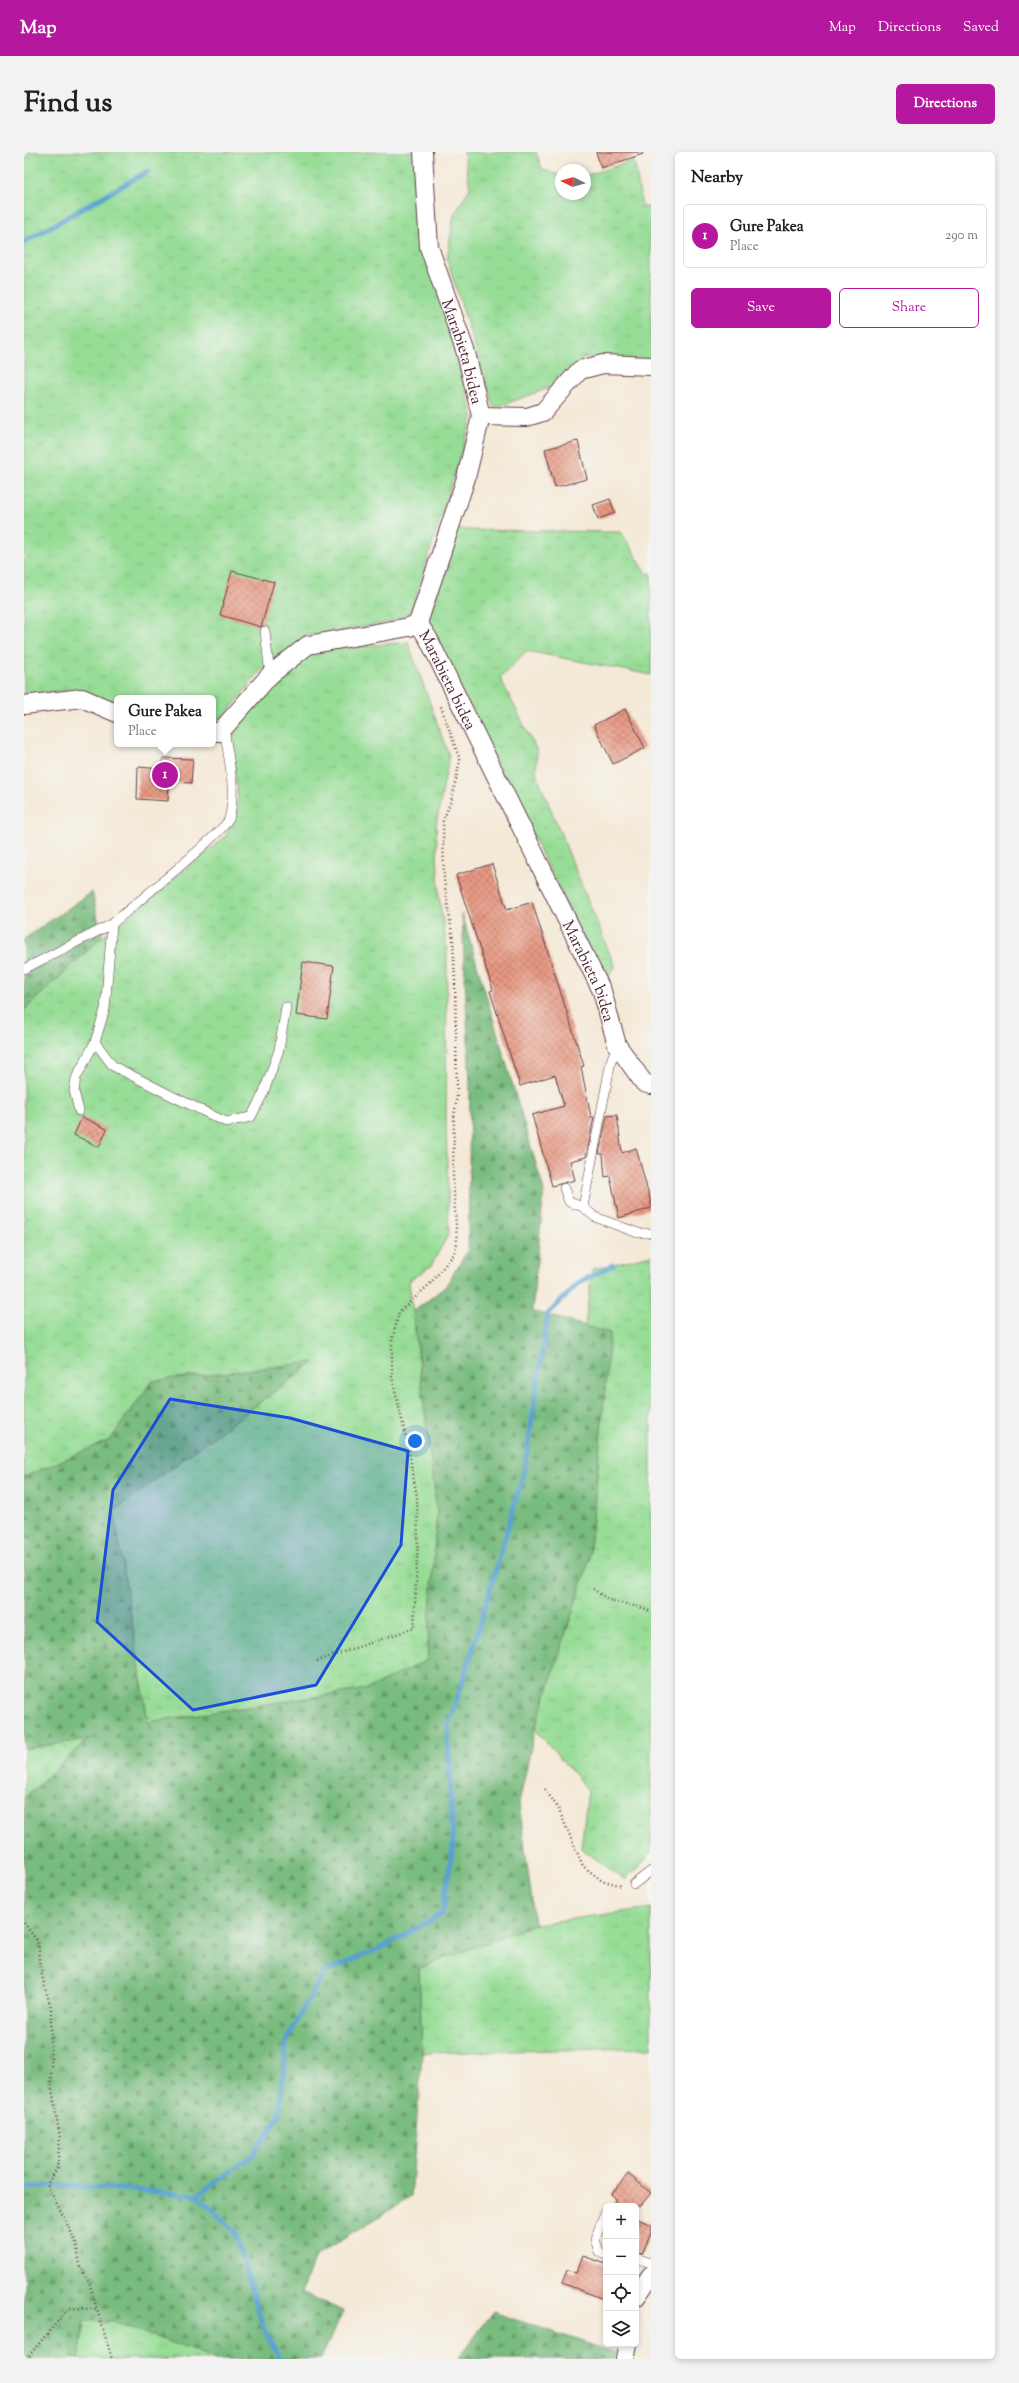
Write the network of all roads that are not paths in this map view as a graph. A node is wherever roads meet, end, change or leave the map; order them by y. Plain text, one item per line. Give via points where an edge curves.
1 (423, 152) edge
2 (651, 366) edge
3 (482, 416) junction
4 (418, 623) junction
5 (265, 630) dead end
6 (270, 675) junction
7 (24, 705) edge
8 (114, 712) edge
9 (218, 730) edge
10 (112, 924) junction
11 (24, 969) edge
12 (286, 1007) dead end
13 (95, 1042) junction
14 (617, 1046) junction
15 (651, 1085) edge
16 (79, 1111) dead end
17 (564, 1188) dead end
18 (583, 1207) junction
19 (651, 1233) edge
20 (651, 1871) edge
21 (634, 1884) road end
22 (603, 2219) edge
23 (603, 2254) edge
24 (639, 2259) edge
25 (651, 2264) edge
26 (651, 2275) edge
27 (639, 2293) edge
28 (628, 2347) edge
29 (626, 2359) edge

1 - 3 street, Marabieta bidea via 429,247 466,353
2 - 3 street via 603,364 580,370 543,412 527,416
3 - 4 street, Marabieta bidea via 466,478
4 - 6 street via 409,627 308,645
4 - 14 street, Marabieta bidea via 428,638 602,991
5 - 6 lane
6 - 9 street
7 - 8 street via 82,698
9 - 10 lane via 231,780 232,804 228,820 209,840
10 - 11 lane
10 - 13 lane via 105,1010
12 - 13 lane via 280,1050 251,1117 226,1122 113,1066
13 - 16 lane via 76,1078 74,1091
14 - 15 street, Marabieta bidea via 644,1083
14 - 18 lane via 611,1061
17 - 18 lane via 569,1202
18 - 19 lane via 595,1217 638,1232
20 - 21 lane
22 - 23 lane via 595,2239 599,2252
24 - 25 lane
26 - 27 street
28 - 29 street

